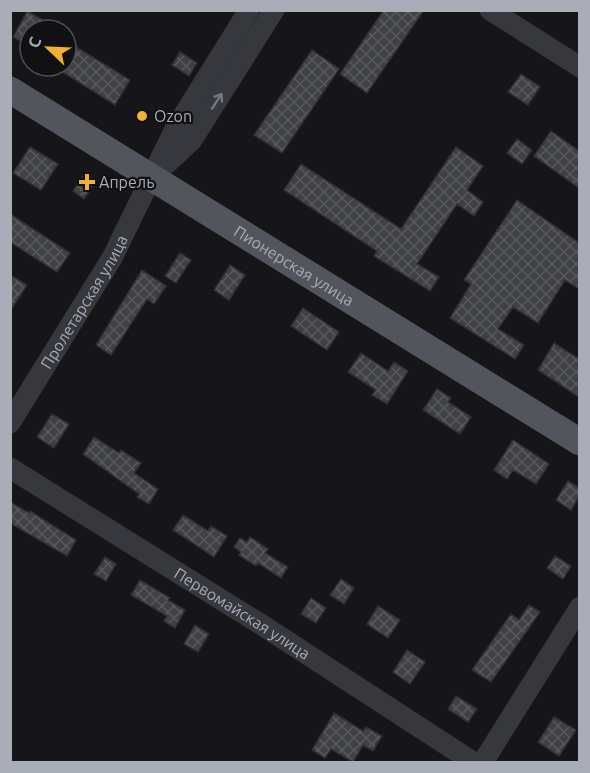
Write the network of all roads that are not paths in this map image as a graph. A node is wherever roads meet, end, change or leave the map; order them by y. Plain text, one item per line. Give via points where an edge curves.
1 (249, 10) edge
2 (274, 10) edge
3 (490, 10) edge
4 (579, 67) edge
5 (10, 90) edge
6 (153, 177) junction
7 (10, 423) edge
8 (579, 442) edge
9 (10, 468) edge
10 (579, 607) edge
11 (473, 762) edge
12 (483, 762) edge

1 - 6 street, Пролетарская улица via 175,129
6 -> 2 street, Пролетарская улица via 192,140
3 - 4 street
5 - 6 main road, Пионерская улица
6 - 7 street, Пролетарская улица via 112,258
6 - 8 main road, Пионерская улица
9 - 11 street, Первомайская улица
10 - 12 street

